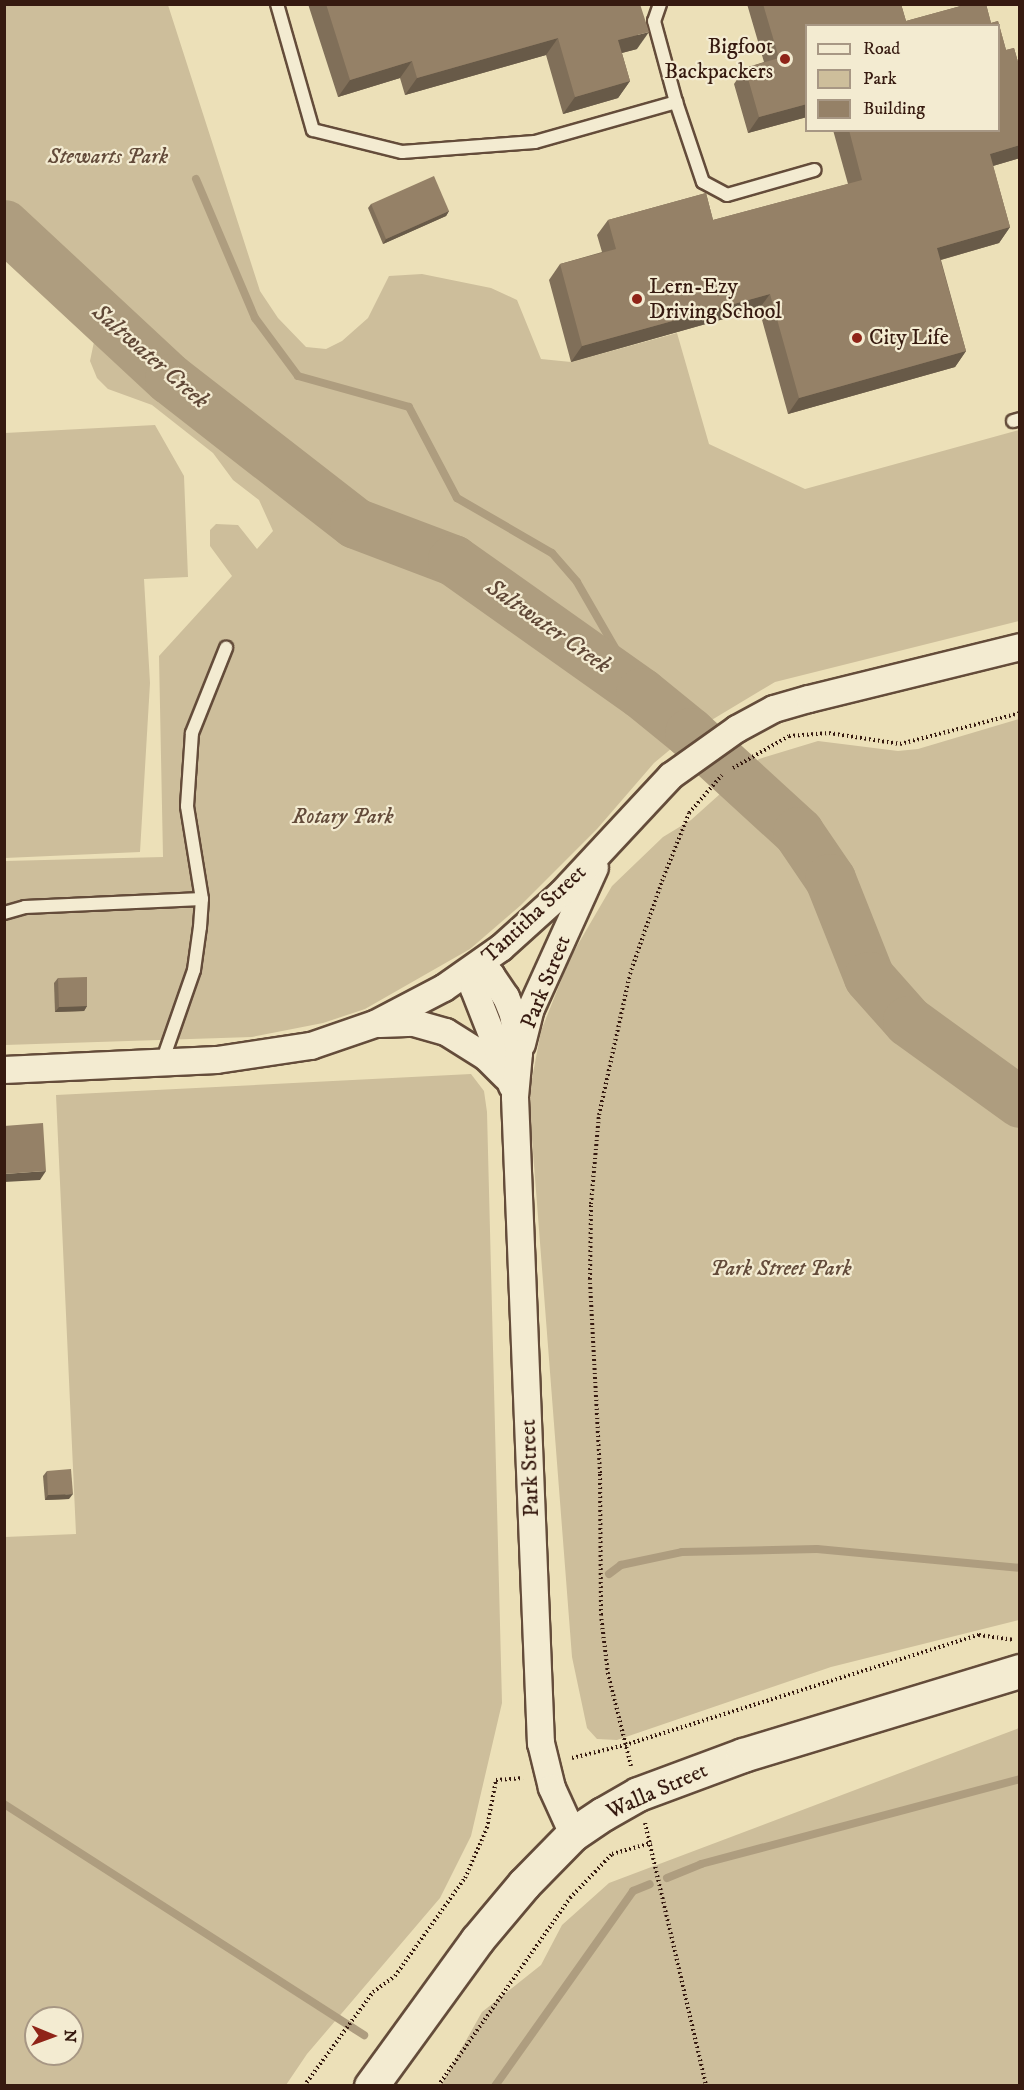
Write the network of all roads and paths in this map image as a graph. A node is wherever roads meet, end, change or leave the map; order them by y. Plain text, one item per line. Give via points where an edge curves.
1 (277, 4) edge
2 (660, 4) edge
3 (676, 102) junction
4 (814, 170) dead end
5 (1020, 647) edge
6 (226, 648) dead end
7 (1020, 713) edge
8 (606, 846) junction
9 (202, 899) junction
10 (4, 913) edge
11 (476, 968) junction
12 (375, 1024) junction
13 (519, 1053) junction
14 (162, 1062) junction
15 (4, 1070) edge
16 (513, 1091) junction
17 (1020, 1641) edge
18 (1020, 1671) edge
19 (625, 1745) junction
20 (547, 1768) junction
21 (632, 1771) dead end
22 (645, 1823) dead end
23 (573, 1834) junction
24 (651, 1843) junction
25 (304, 2085) edge
26 (371, 2085) edge
27 (438, 2085) edge
28 (706, 2085) edge

1 - 3 lane via 313,130 402,152 535,142
2 - 3 lane via 654,21
3 - 4 lane via 703,182 727,195
5 - 8 street, Tantitha Street via 774,709 697,754
6 - 9 lane via 192,733 186,806
7 - 19 path via 900,744 829,733 789,736 723,773 689,813 662,881 625,993 599,1115 591,1204 601,1615 608,1674
8 - 11 street, Tantitha Street via 530,924
8 - 13 street, Park Street via 530,1011
9 - 10 lane via 25,907
9 - 14 lane via 194,970
11 - 12 street, Tantitha Street
11 - 13 street, Park Street via 491,975 506,997
11 - 16 street, Park Street via 474,989
12 - 14 street, Tantitha Street via 312,1046 269,1054
12 - 16 street via 414,1023 447,1032 496,1064
13 - 16 street, Park Street
14 - 15 street, Tantitha Street
16 - 20 street, Park Street via 541,1743
17 - 19 path via 979,1635
18 - 23 street, Walla Street via 744,1755 638,1794
19 - 20 path via 583,1754
19 - 21 path
20 - 23 street, Park Street
20 - 25 path via 521,1778 496,1780 487,1828 465,1878 394,1976 373,1992
22 - 24 path
23 - 26 street, Walla Street via 477,1940
24 - 27 path via 612,1854 570,1898
24 - 28 path

